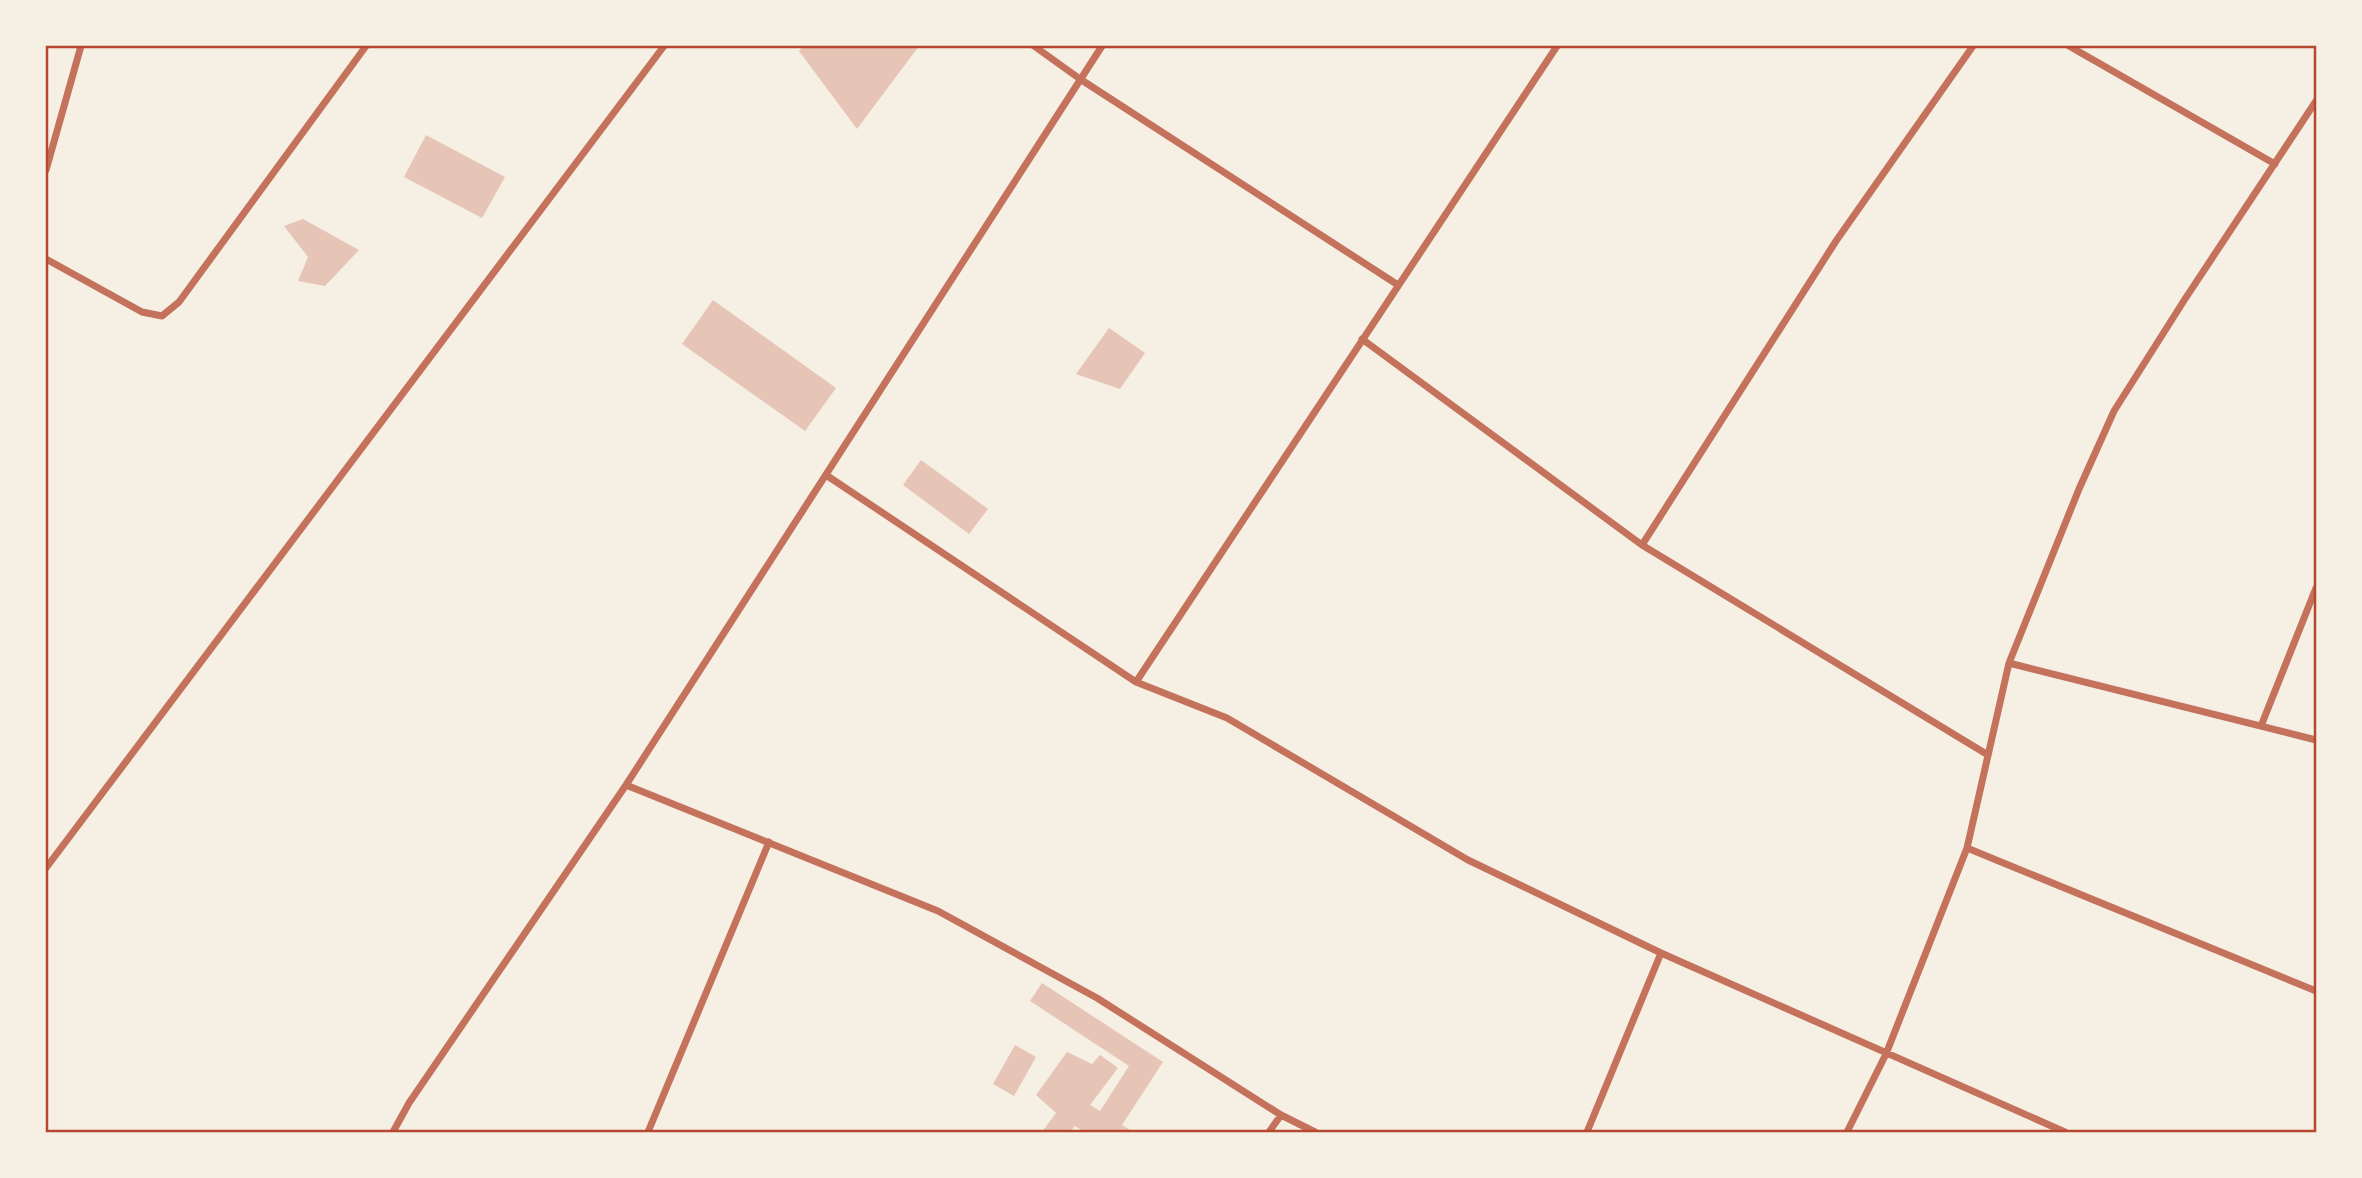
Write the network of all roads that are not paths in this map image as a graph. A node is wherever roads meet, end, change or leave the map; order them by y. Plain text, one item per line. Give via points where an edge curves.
1 (81, 46) edge
2 (366, 46) edge
3 (664, 46) edge
4 (1034, 46) edge
5 (1102, 46) edge
6 (1556, 46) edge
7 (1973, 46) edge
8 (2069, 46) edge
9 (1080, 79) junction
10 (2316, 102) edge
11 (2275, 163) junction
12 (46, 170) edge
13 (46, 259) edge
14 (1398, 285) junction
15 (1362, 339) junction
16 (826, 475) junction
17 (1642, 545) junction
18 (2316, 588) edge
19 (2009, 663) junction
20 (1136, 682) junction
21 (2261, 726) junction
22 (2316, 740) edge
23 (1988, 755) junction
24 (626, 785) junction
25 (769, 842) junction
26 (1967, 848) junction
27 (46, 868) edge
28 (1661, 953) junction
29 (2316, 990) edge
30 (1886, 1055) junction
31 (1281, 1115) junction
32 (393, 1132) edge
33 (648, 1132) edge
34 (1269, 1132) edge
35 (1315, 1132) edge
36 (1587, 1132) edge
37 (1847, 1132) edge
38 (2066, 1132) edge

1 - 12 street
2 - 13 street via 179,302 162,316 142,312
3 - 27 street
4 - 9 street
5 - 9 street
6 - 14 street
7 - 17 street via 1836,241
8 - 11 street
9 - 14 street
9 - 16 street
10 - 11 street
11 - 19 street via 2114,411
14 - 15 street
15 - 17 street
15 - 20 street
16 - 20 street
16 - 24 street
17 - 23 street
18 - 21 street
19 - 21 street
19 - 23 street
20 - 28 street via 1227,718 1468,860
21 - 22 street
23 - 26 street
24 - 25 street
24 - 32 street
25 - 31 street via 938,911 1097,998
25 - 33 street
26 - 29 street
26 - 30 street
28 - 30 street
28 - 36 street
30 - 37 street
30 - 38 street
31 - 34 street
31 - 35 street

